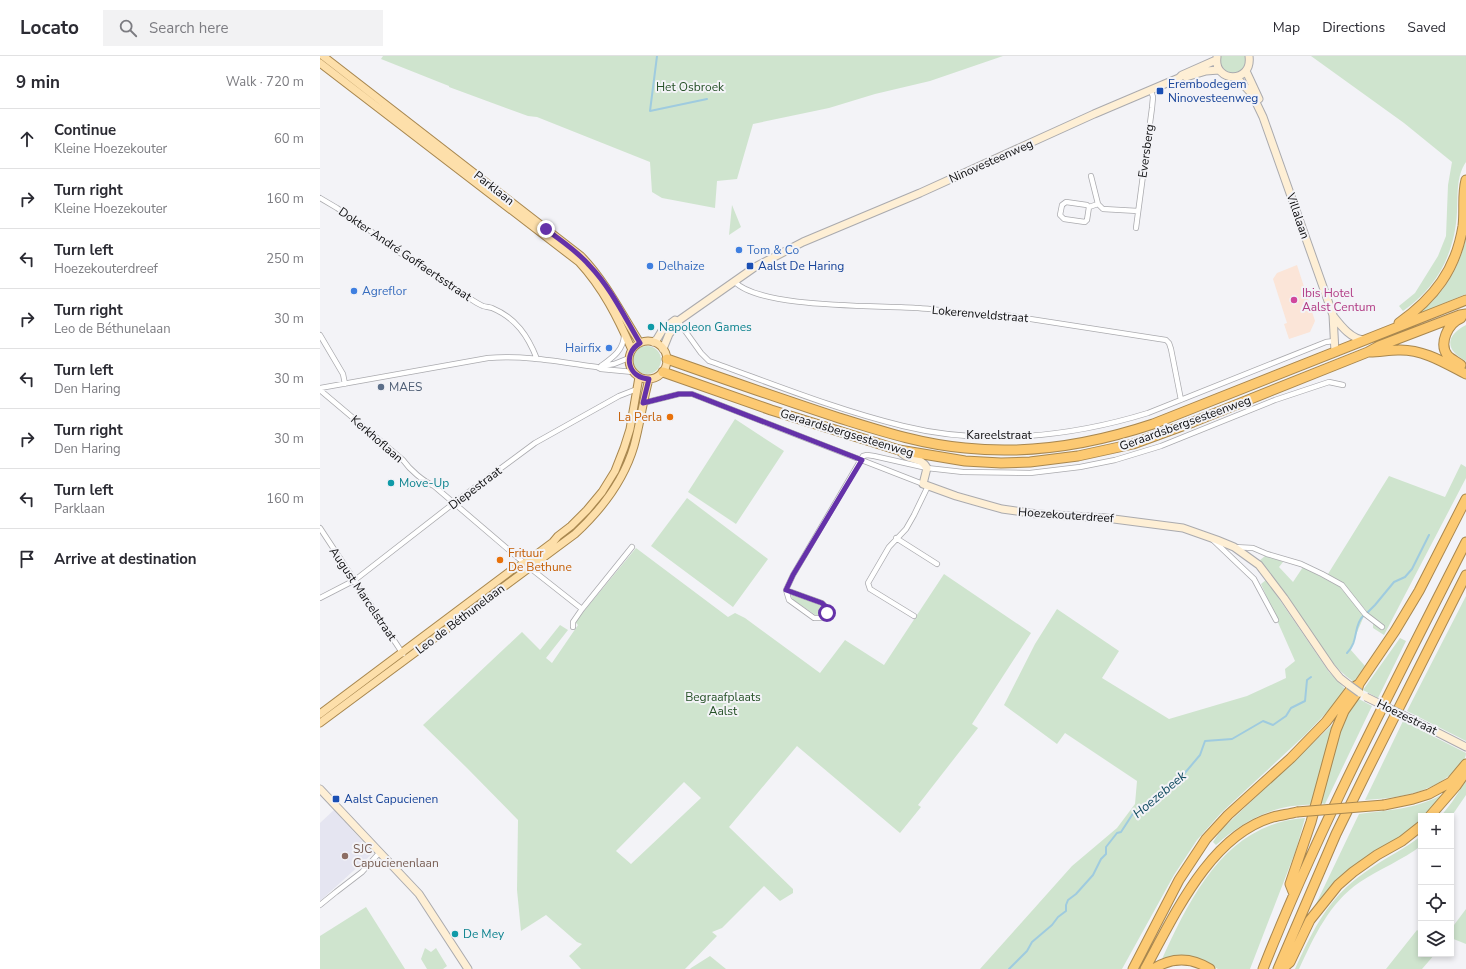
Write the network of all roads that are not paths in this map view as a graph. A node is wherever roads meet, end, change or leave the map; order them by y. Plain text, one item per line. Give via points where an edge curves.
1 (323, 56) edge
2 (1249, 56) edge
3 (1217, 58) edge
4 (320, 63) edge
5 (1219, 70) junction
6 (1246, 70) junction
7 (1236, 77) junction
8 (1179, 78) junction
9 (1150, 90) junction
10 (1256, 97) junction
11 (1091, 176) dead end
12 (1466, 180) edge
13 (320, 198) edge
14 (1098, 204) junction
15 (1090, 207) junction
16 (1138, 211) junction
17 (1136, 228) dead end
18 (734, 281) junction
19 (1466, 300) edge
20 (1333, 315) junction
21 (1466, 315) edge
22 (678, 321) junction
23 (1388, 331) junction
24 (624, 332) junction
25 (320, 335) edge
26 (1365, 340) junction
27 (1334, 341) junction
28 (653, 342) junction
29 (640, 343) junction
30 (663, 349) junction
31 (632, 350) junction
32 (1335, 352) junction
33 (1368, 352) junction
34 (537, 358) junction
35 (629, 358) junction
36 (667, 359) junction
37 (599, 366) junction
38 (1466, 367) edge
39 (663, 372) junction
40 (1466, 374) edge
41 (636, 375) junction
42 (649, 379) junction
43 (345, 384) junction
44 (1343, 385) dead end
45 (320, 389) edge
46 (637, 389) junction
47 (1181, 400) junction
48 (643, 403) junction
49 (899, 450) junction
50 (862, 460) junction
51 (927, 468) junction
52 (926, 485) junction
53 (1466, 499) edge
54 (454, 503) junction
55 (320, 528) edge
56 (896, 538) junction
57 (1211, 538) junction
58 (1466, 542) edge
59 (632, 547) dead end
60 (1234, 547) junction
61 (937, 564) dead end
62 (527, 565) junction
63 (1466, 575) edge
64 (355, 580) junction
65 (786, 590) junction
66 (320, 598) edge
67 (582, 609) junction
68 (914, 616) dead end
69 (1276, 620) dead end
70 (574, 627) dead end
71 (1382, 628) dead end
72 (402, 652) junction
73 (406, 659) junction
74 (1349, 685) joint
75 (1362, 691) junction
76 (320, 714) edge
77 (320, 723) edge
78 (1465, 746) edge
79 (1466, 764) edge
80 (1466, 772) edge
81 (320, 789) edge
82 (1433, 813) edge
83 (1418, 828) edge
84 (380, 852) junction
85 (1294, 894) junction
86 (320, 905) edge
87 (468, 969) edge
88 (1133, 969) edge
89 (1145, 969) edge
90 (1153, 969) edge
91 (1210, 969) edge
92 (1263, 969) edge
93 (1278, 969) edge
94 (1282, 969) edge

1 - 29 main road, Parklaan via 581,256 608,289
2 - 6 street via 1249,66
3 - 5 street
3 - 8 street, Ninovesteenweg
4 - 24 main road, Parklaan via 571,255 597,282
5 - 7 street via 1227,76
5 - 8 street, Ninovesteenweg
6 - 7 street
6 - 10 street, Villalaan
7 - 10 street, Villalaan
8 - 9 street, Ninovesteenweg
9 - 16 street, Eversberg via 1153,97
9 - 18 street, Ninovesteenweg via 920,193 803,242
10 - 20 street, Villalaan via 1264,112 1263,117
11 - 14 street
12 - 23 highway via 1463,226 1457,251 1448,271 1429,298
13 - 34 street, Dokter André Goffaertsstraat via 469,298 508,317 518,325 531,343
14 - 15 street
14 - 16 street via 1103,210
15 - 15 street via 1066,202 1062,205 1060,216 1085,222
16 - 17 street, Eversberg
18 - 22 street, Ninovesteenweg
18 - 47 street, Lokerenveldstraat via 753,293 797,303 919,308 996,317 1005,315 1166,340 1171,349
19 - 23 highway, Geraardsbergsesteenweg
20 - 26 street, Villalaan via 1342,328 1358,339
20 - 27 street, Villalaan
21 - 33 highway, Geraardsbergsesteenweg via 1460,315
21 - 38 highway via 1450,326 1444,338 1444,345 1449,357
22 - 28 street, Ninovesteenweg via 675,320 666,327
22 - 30 street
22 - 47 street, Kareelstraat via 709,361 847,410 904,427 938,433 1002,437 1074,431 1120,422
23 - 26 highway, Geraardsbergsesteenweg
24 - 31 main road, Parklaan
24 - 37 street via 623,344 613,357
25 - 43 street via 343,374
26 - 32 highway, Geraardsbergsesteenweg
27 - 32 street, Villalaan
27 - 47 street, Kareelstraat
28 - 29 main road
28 - 30 main road
29 - 31 main road
30 - 36 main road
31 - 35 main road
32 - 36 highway, Geraardsbergsesteenweg via 1129,432 1053,447 1001,450 965,448 902,438 775,398
33 - 40 highway via 1414,352 1445,362
33 - 49 highway, Geraardsbergsesteenweg via 1157,436 1113,450 1055,460 1001,463
34 - 37 street
34 - 43 street via 488,358
35 - 37 street
35 - 41 main road via 630,367
36 - 39 main road
37 - 41 street via 601,369
39 - 42 main road
39 - 49 highway, Geraardsbergsesteenweg via 771,410
41 - 42 main road
41 - 46 main road, Leo de Béthunelaan
42 - 48 main road, Leo de Béthunelaan
43 - 45 street
44 - 51 street via 1329,382 1275,400 1161,446 1115,460 1030,473 1001,474
45 - 54 street, Kerkhoflaan via 406,465
46 - 54 street, Diepestraat via 619,396 535,443
46 - 62 main road, Leo de Béthunelaan via 630,429 615,471 580,518
48 - 50 street, Hoezekouterdreef via 679,394 692,394
48 - 62 main road, Leo de Béthunelaan via 634,447 619,480 604,503 575,534
49 - 51 street via 905,457 922,462
50 - 51 street via 867,455
50 - 52 street, Hoezekouterdreef
50 - 65 street
51 - 52 street
52 - 56 street via 914,515
52 - 57 street, Hoezekouterdreef via 1002,509 1143,522 1183,528
53 - 75 highway
54 - 62 street, Kerkhoflaan
54 - 64 street, Diepestraat
55 - 64 street, August Marcelstraat
56 - 61 street
56 - 68 street via 868,587
57 - 60 street, Hoezekouterdreef
57 - 69 street, Hoezekouterdreef via 1254,579
58 - 85 highway via 1350,772
59 - 67 street
60 - 71 street, Hoezekouterdreef via 1253,548 1322,574 1342,585 1365,614
60 - 74 street, Hoezekouterdreef via 1259,565 1331,667
62 - 67 street, Kerkhoflaan
62 - 72 main road, Leo de Béthunelaan via 514,569
62 - 73 main road, Leo de Béthunelaan
63 - 93 highway via 1340,828
64 - 66 street, Diepestraat
64 - 72 street, August Marcelstraat
65 - 65 street via 789,600 814,618 822,618 826,614 827,608 822,603
67 - 70 street via 573,622
72 - 73 street, August Marcelstraat
72 - 76 main road, Leo de Béthunelaan
73 - 77 main road, Leo de Béthunelaan
74 - 75 street, Hoezestraat, bridge
75 - 78 street, Hoezestraat, bridge
75 - 85 highway via 1356,694 1344,711 1336,730 1311,822 1290,884
75 - 88 highway via 1351,689 1326,722 1206,839 1180,880
79 - 89 highway, bridge via 1451,782 1413,799 1384,805 1297,812 1272,817 1247,829 1222,849 1194,882
80 - 82 highway
81 - 84 street
83 - 94 highway via 1338,885 1310,920 1290,962
84 - 86 street via 362,872
84 - 87 street via 419,894
85 - 92 highway
90 - 91 highway via 1162,963 1180,959 1194,961

